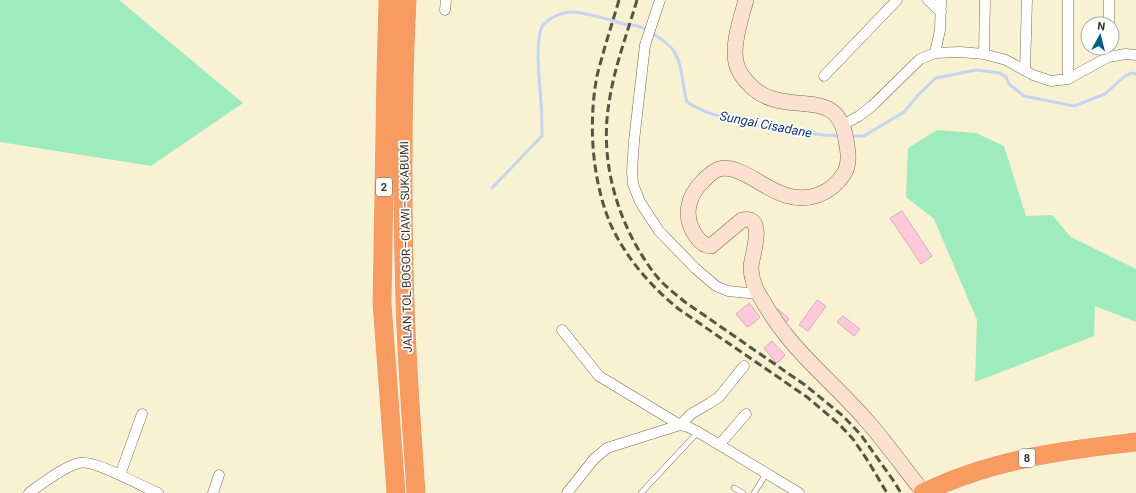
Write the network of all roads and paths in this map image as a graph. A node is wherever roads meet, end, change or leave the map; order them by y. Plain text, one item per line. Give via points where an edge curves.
1 (388, 0) edge
2 (407, 0) edge
3 (660, 0) edge
4 (746, 0) edge
5 (897, 0) edge
6 (928, 0) edge
7 (941, 0) edge
8 (985, 0) edge
9 (1027, 0) edge
10 (1068, 0) edge
11 (1109, 0) edge
12 (941, 12) junction
13 (1109, 16) edge
14 (935, 53) junction
15 (1120, 53) edge
16 (984, 54) junction
17 (1136, 55) edge
18 (1103, 56) edge
19 (1025, 70) junction
20 (395, 71) junction
21 (824, 76) dead end
22 (1068, 79) junction
23 (844, 129) junction
24 (758, 294) junction
25 (562, 330) dead end
26 (744, 366) dead end
27 (142, 414) dead end
28 (746, 414) dead end
29 (680, 425) junction
30 (698, 432) junction
31 (1136, 442) edge
32 (719, 445) junction
33 (766, 474) junction
34 (120, 475) junction
35 (219, 475) dead end
36 (734, 488) dead end
37 (29, 493) edge
38 (158, 493) edge
39 (213, 493) edge
40 (396, 493) edge
41 (416, 493) edge
42 (567, 493) edge
43 (641, 493) edge
44 (743, 493) edge
45 (754, 493) edge
46 (797, 493) edge
47 (923, 493) edge

1 - 20 highway, JALAN TOL BOGOR–CIAWI–SUKABUMI / 2
2 - 20 highway, JALAN TOL BOGOR–CIAWI–SUKABUMI / 2
3 - 24 street via 644,45 634,141 633,184 640,202 660,231 695,268 716,286 728,291
4 - 23 main road via 735,53 737,67 744,79 757,91 772,99 828,109 839,118
5 - 21 street
6 - 12 street
7 - 12 street
8 - 16 street
9 - 19 street
10 - 22 street
11 - 13 street
12 - 14 street
14 - 16 street
14 - 23 street via 920,59 872,106
15 - 17 street
16 - 19 street via 1006,60
18 - 22 street
19 - 22 street via 1044,80
20 - 40 highway, JALAN TOL BOGOR–CIAWI–SUKABUMI / 2 via 382,303
20 - 41 highway, JALAN TOL BOGOR–CIAWI–SUKABUMI / 2
23 - 24 main road via 847,168 826,192 808,198 784,195 728,169 712,172 693,192 688,207 690,224 704,244 711,246 742,220 750,220 755,225 757,239 751,267 752,279
24 - 47 main road via 790,340 867,421
25 - 29 street via 599,376
26 - 29 street via 719,396 691,414
27 - 34 street
28 - 32 street
29 - 30 street
29 - 42 street via 606,448
30 - 32 street
30 - 43 lane
31 - 47 highway, 8 via 1086,447 1022,459 971,473
32 - 33 street
33 - 45 lane
33 - 46 street
34 - 37 street via 94,464 78,463
34 - 38 street
35 - 39 street
36 - 44 lane

